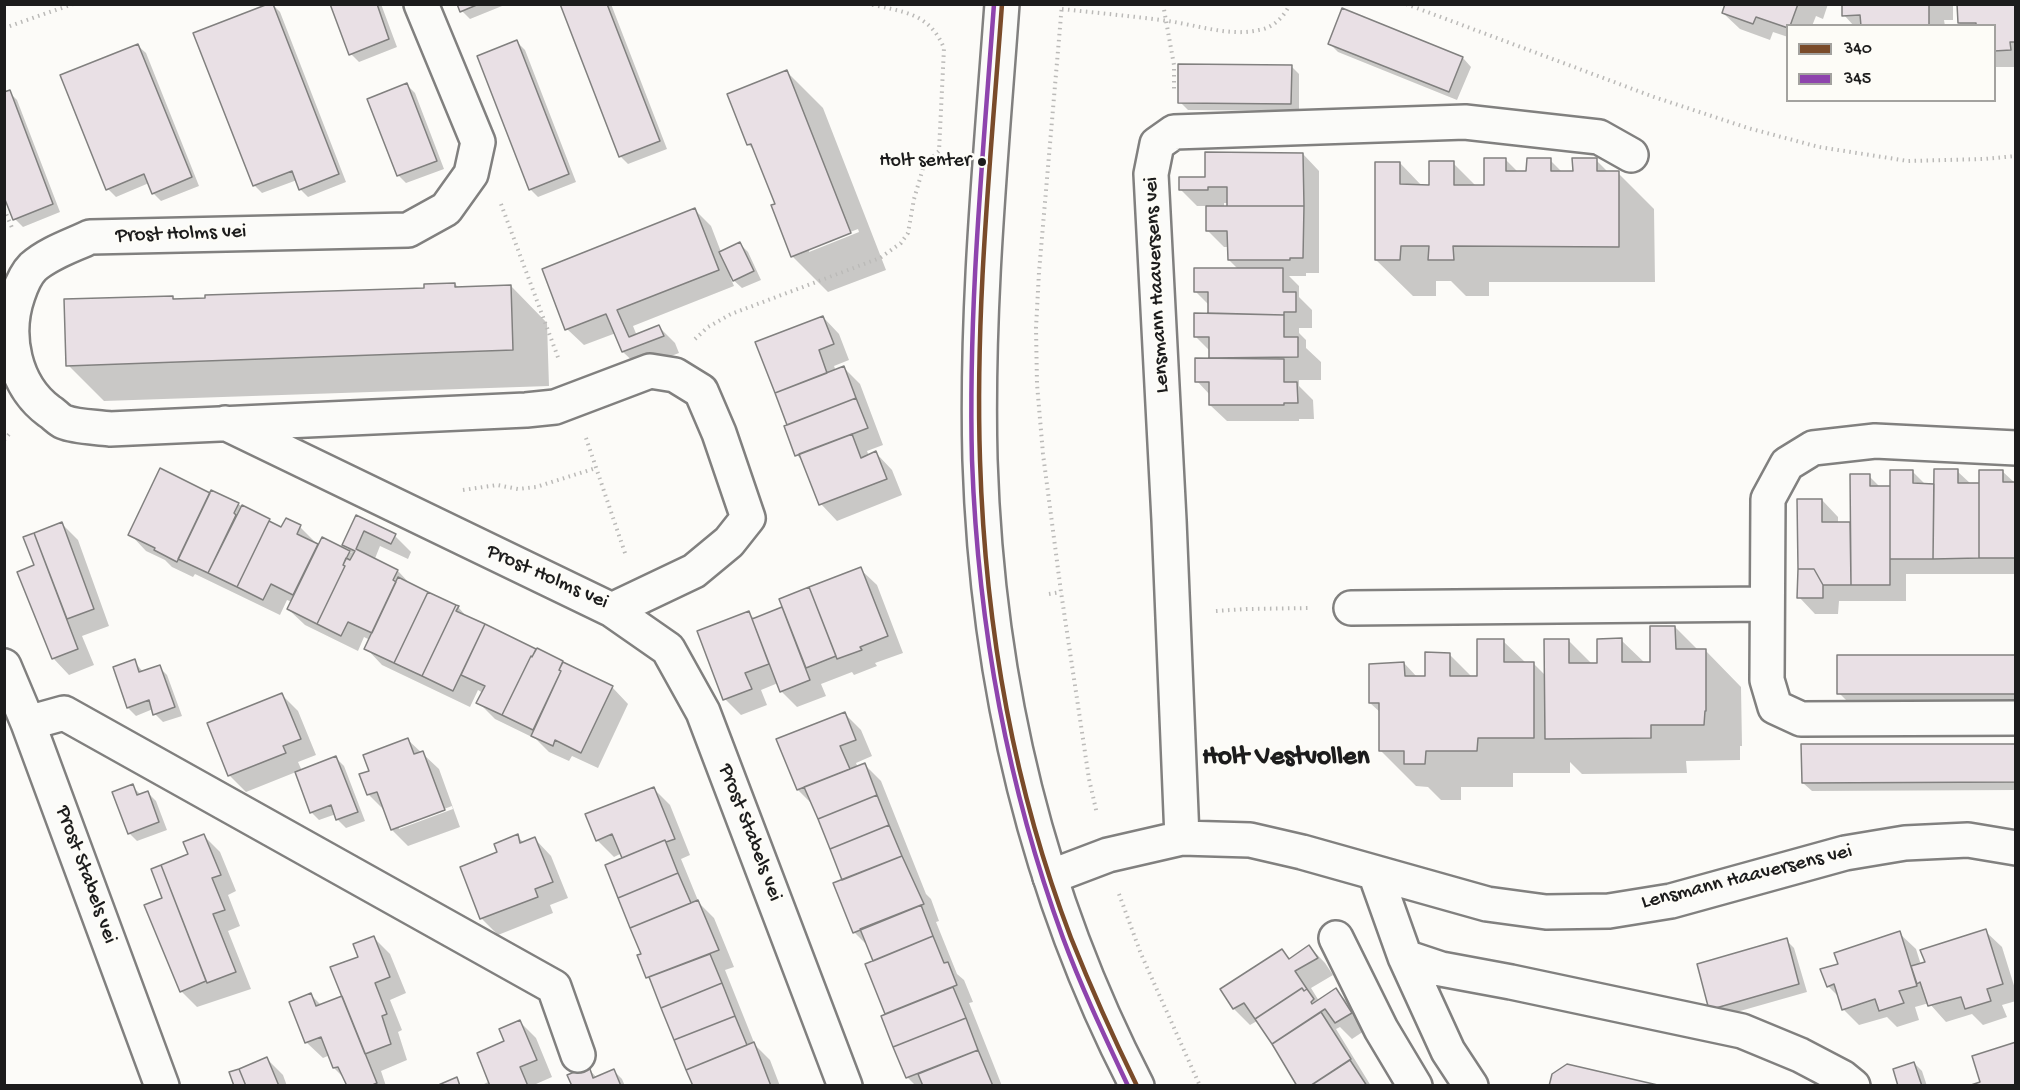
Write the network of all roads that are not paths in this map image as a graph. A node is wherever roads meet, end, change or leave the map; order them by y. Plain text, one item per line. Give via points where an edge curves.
1 (421, 4) edge
2 (1002, 4) edge
3 (1631, 155) dead end
4 (225, 423) junction
5 (2016, 448) edge
6 (1767, 604) junction
7 (1351, 608) road end
8 (612, 610) junction
9 (4, 666) edge
10 (2016, 718) edge
11 (28, 723) junction
12 (1182, 838) junction
13 (2016, 848) edge
14 (1375, 873) junction
15 (1050, 877) junction
16 (1336, 938) dead end
17 (1405, 957) junction
18 (578, 1055) dead end
19 (162, 1086) edge
20 (844, 1086) edge
21 (1137, 1086) edge
22 (1415, 1086) edge
23 (1471, 1086) edge
24 (1853, 1086) edge

1 - 4 street, Prost Holms vei via 478,141 471,174 446,209 408,230 90,237 32,268 21,286 12,325 17,366 40,405 64,422 110,429
2 - 15 street via 983,277 980,460 1000,669 1013,745
3 - 12 street, Lensmann Haaversens vei via 1599,137 1465,122 1174,132 1156,144 1151,174
4 - 8 street, Prost Holms vei
4 - 8 street, Prost Holms vei via 555,407 651,371 675,375 701,391 748,518 729,542 694,571
5 - 6 street via 1875,441 1813,448 1787,464 1768,499
6 - 7 street
6 - 10 street via 1767,680 1775,707 1801,718
8 - 20 street, Prost Stabels vei via 668,649 703,712
9 - 11 street, Prost Stabels vei
11 - 18 street via 64,713 554,987
11 - 19 street, Prost Stabels vei
12 - 14 street, Lensmann Haaversens vei via 1250,840
12 - 15 street, Lensmann Haaversens vei via 1108,855
13 - 14 street, Lensmann Haaversens vei via 1968,840 1905,843 1845,853 1671,901 1609,910 1546,912 1487,904
14 - 17 street
15 - 21 street via 1114,1042
16 - 22 street via 1381,1029
17 - 23 street via 1448,1051
17 - 24 street via 1441,969 1742,1031 1800,1055

